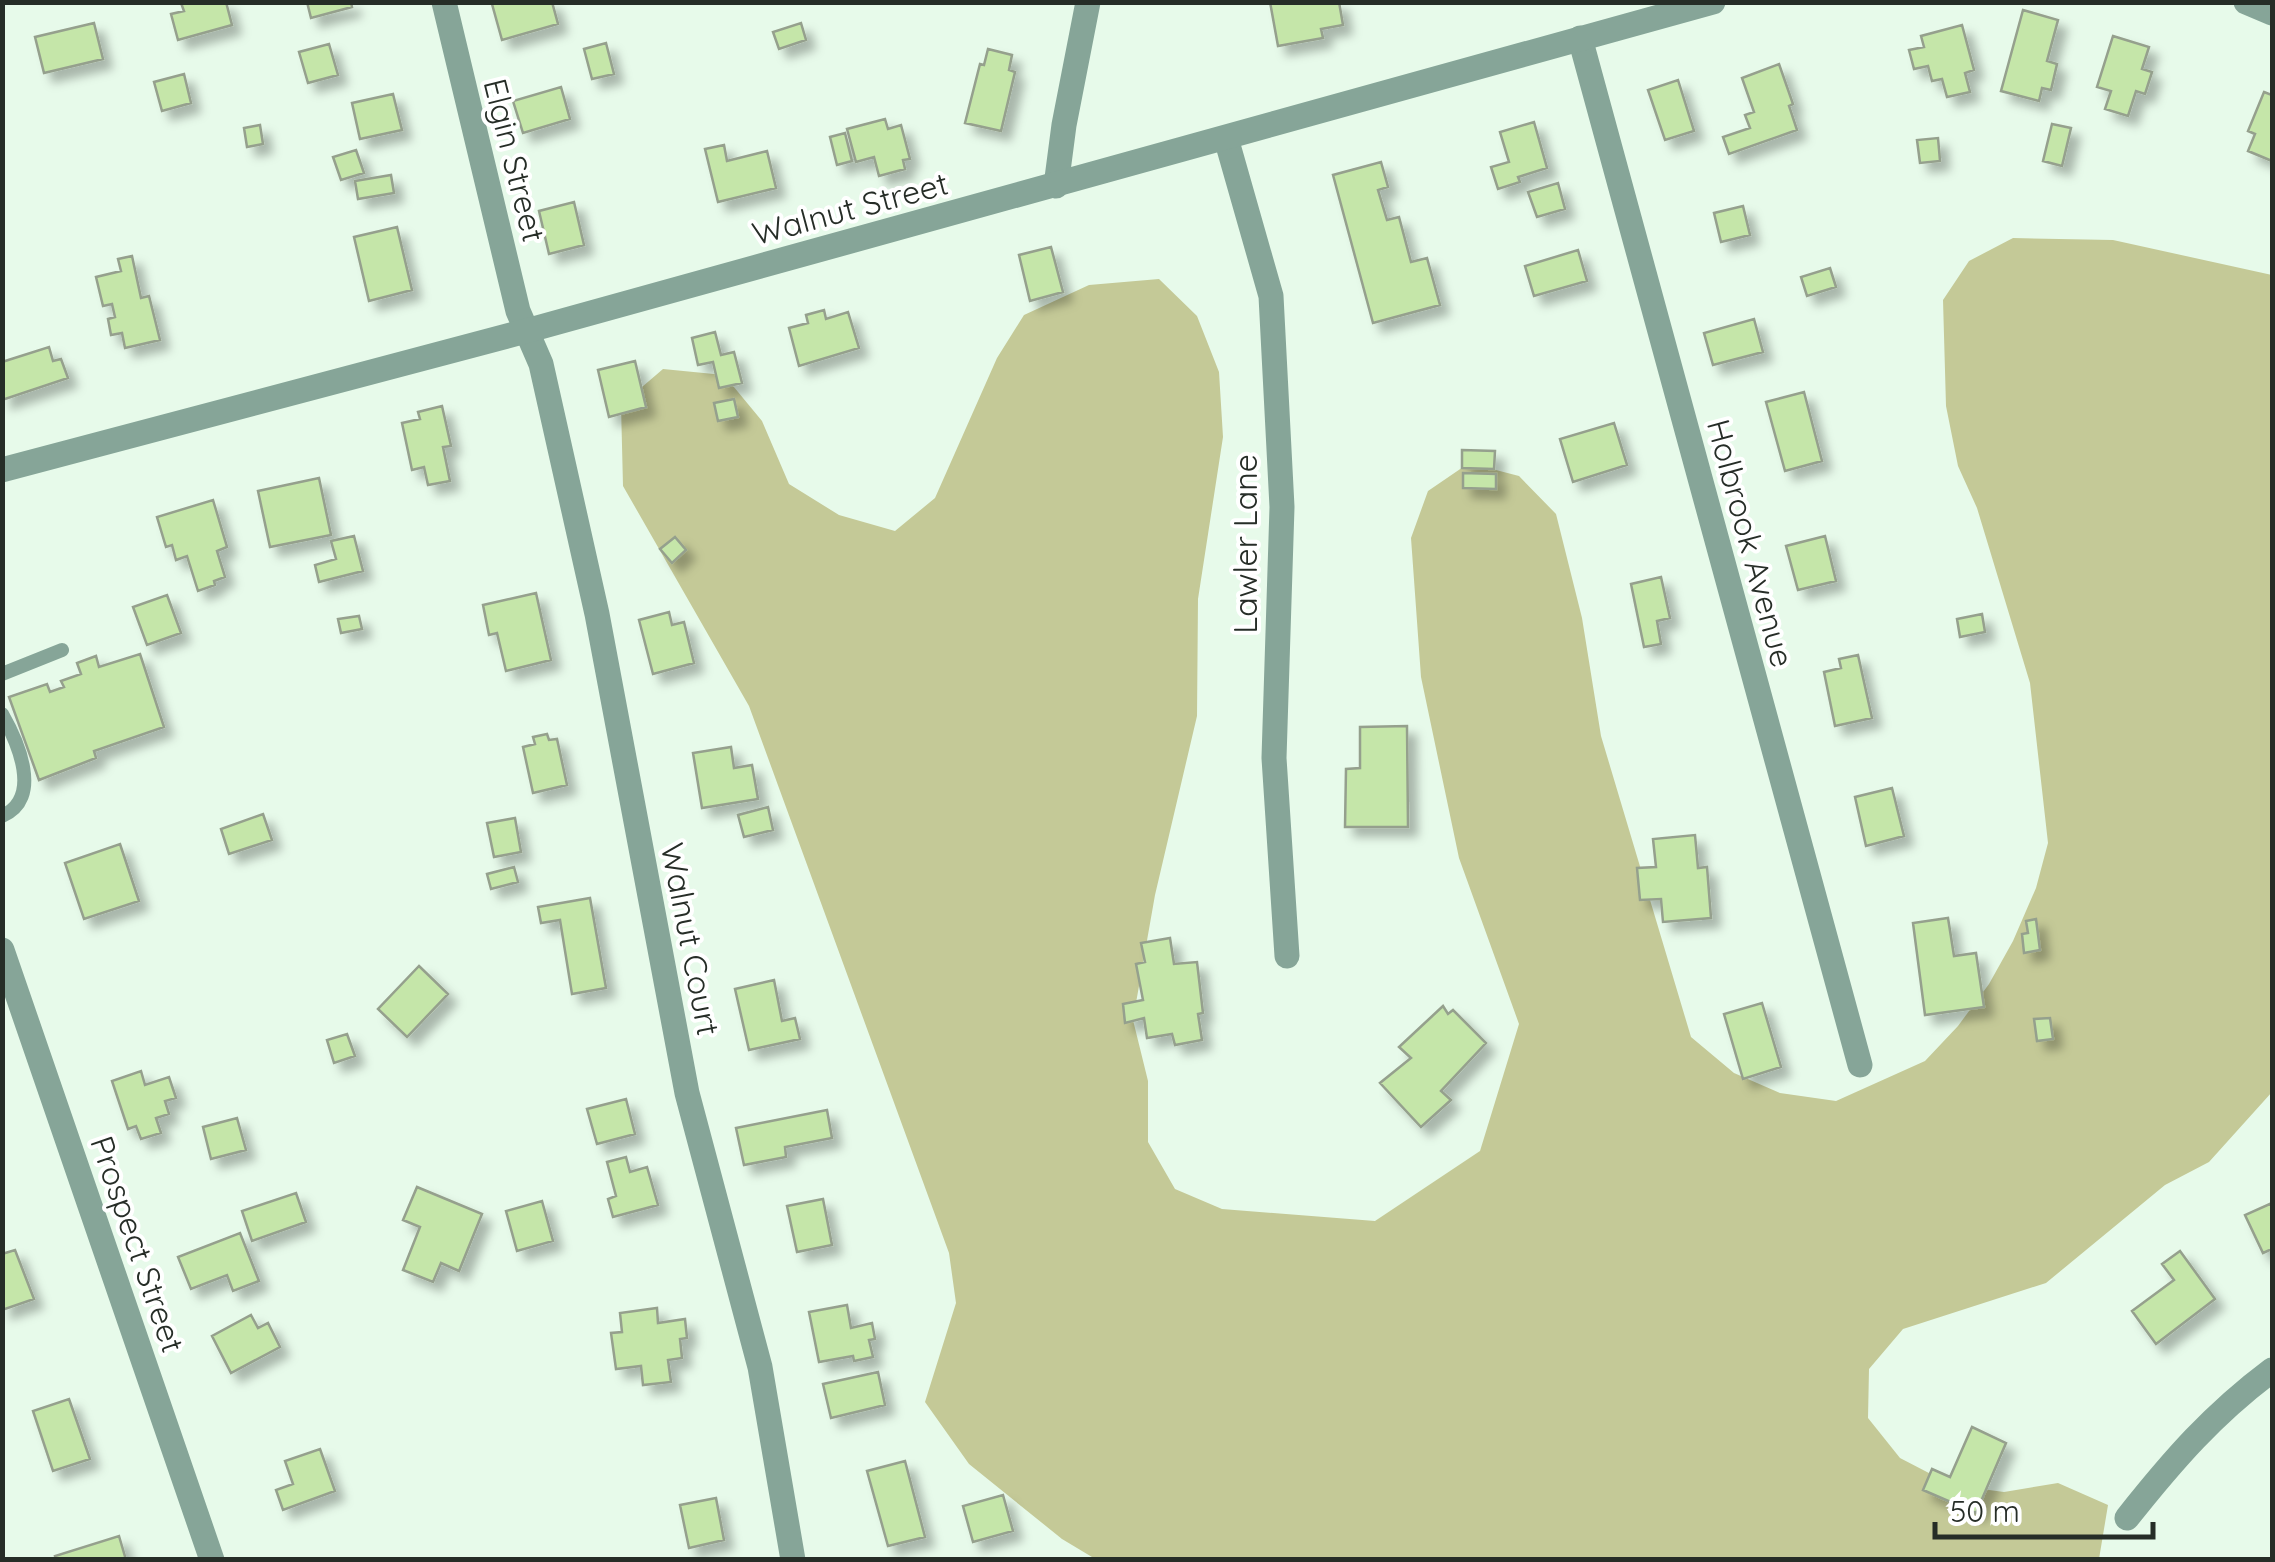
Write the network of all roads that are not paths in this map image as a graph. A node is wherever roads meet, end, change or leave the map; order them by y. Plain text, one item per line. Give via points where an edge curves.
1 (444, 2) edge
2 (1088, 2) edge
3 (1714, 2) edge
4 (2246, 2) edge
5 (2272, 13) edge
6 (1580, 38) junction
7 (1226, 138) junction
8 (1056, 186) junction
9 (526, 331) junction
10 (2, 470) edge
11 (62, 650) dead end
12 (2, 674) edge
13 (2, 714) edge
14 (2, 816) edge
15 (2, 950) edge
16 (1287, 956) dead end
17 (1860, 1065) dead end
18 (2272, 1370) edge
19 (2127, 1518) dead end
20 (212, 1560) edge
21 (793, 1560) edge

1 - 9 street, Elgin Street
2 - 8 street
3 - 6 street, Walnut Street
4 - 5 street
6 - 7 street, Walnut Street
6 - 17 street, Holbrook Avenue
7 - 8 street, Walnut Street
7 - 16 street, Lawler Lane via 1271,296 1282,507 1274,758
8 - 9 street, Walnut Street
9 - 10 street, Walnut Street
9 - 21 street, Walnut Court via 541,364 597,614 686,1093 760,1366
11 - 12 lane
13 - 14 lane via 24,777 20,804
15 - 20 street, Prospect Street
18 - 19 street via 2174,1458

